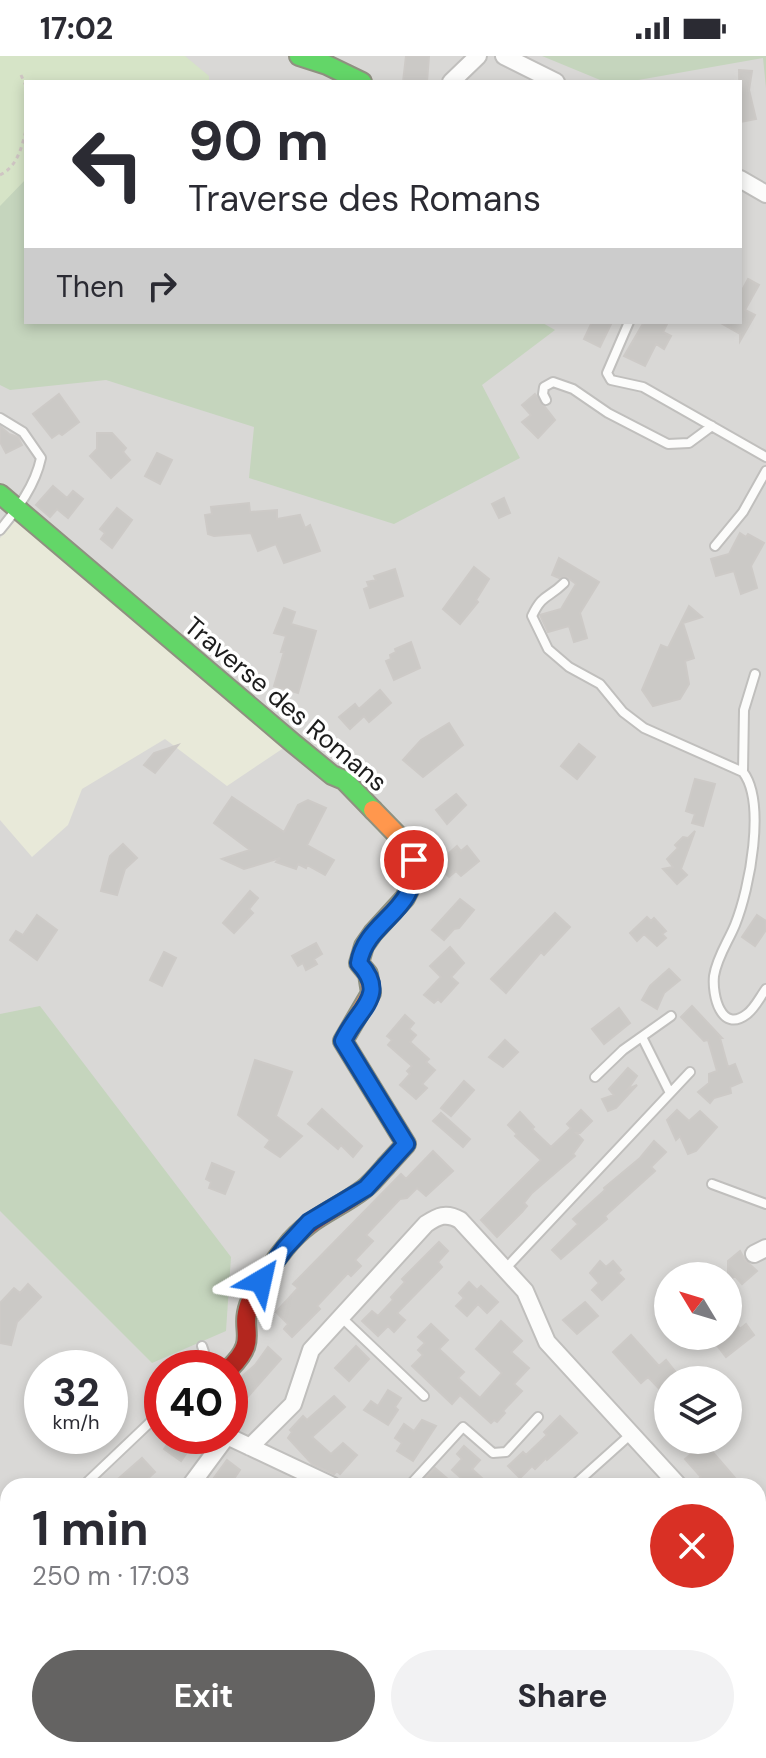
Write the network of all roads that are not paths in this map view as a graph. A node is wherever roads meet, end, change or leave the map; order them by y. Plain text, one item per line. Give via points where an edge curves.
1 (299, 56) edge
2 (478, 56) edge
3 (504, 56) edge
4 (530, 62) edge
5 (358, 80) edge
6 (453, 80) edge
7 (553, 80) edge
8 (742, 180) edge
9 (766, 194) edge
10 (628, 324) edge
11 (546, 400) dead end
12 (0, 418) edge
13 (712, 426) junction
14 (766, 457) edge
15 (766, 471) edge
16 (0, 494) edge
17 (17, 508) junction
18 (0, 530) edge
19 (715, 546) dead end
20 (564, 583) dead end
21 (755, 674) dead end
22 (743, 772) junction
23 (766, 989) edge
24 (671, 1016) dead end
25 (642, 1037) junction
26 (690, 1072) dead end
27 (595, 1077) dead end
28 (670, 1093) junction
29 (712, 1184) dead end
30 (766, 1204) edge
31 (506, 1268) junction
32 (340, 1316) junction
33 (202, 1346) dead end
34 (203, 1350) edge
35 (245, 1350) edge
36 (424, 1396) dead end
37 (538, 1417) dead end
38 (144, 1428) edge
39 (631, 1434) junction
40 (250, 1447) joint
41 (214, 1454) edge
42 (91, 1478) edge
43 (196, 1478) edge
44 (316, 1478) edge
45 (416, 1478) edge
46 (582, 1478) edge
47 (672, 1478) edge
48 (751, 1758) edge
49 (758, 1758) edge

1 - 5 street
2 - 6 street
3 - 4 street
4 - 7 street
8 - 9 street
10 - 13 lane via 607,373 611,380 643,387
11 - 13 lane via 544,387 553,382 573,389 668,444 689,443
12 - 17 lane via 23,432 41,458
13 - 14 lane
15 - 19 lane via 743,512
16 - 17 street, Traverse des Romans
17 - 18 lane
17 - 35 street, Traverse des Romans via 293,743 344,780 409,847 414,860 405,901 361,949 359,963 373,987 343,1041 406,1144 366,1188 309,1222 285,1248 251,1299
20 - 22 lane via 540,599 532,616 548,649 600,684 644,728
21 - 22 lane via 744,710
22 - 23 lane via 756,790 760,816 756,857 714,974 715,1002 719,1012 737,1019
24 - 25 lane
25 - 27 lane
25 - 28 lane
26 - 28 lane
28 - 31 lane
29 - 30 lane
31 - 32 street via 460,1220 439,1215
31 - 39 street via 525,1291 547,1342
32 - 36 lane
32 - 40 street via 311,1350 293,1404
33 - 34 lane
37 - 45 lane via 506,1452 493,1453 463,1427
38 - 42 lane
39 - 46 lane
39 - 47 street
40 - 44 street
41 - 43 street
48 - 49 street

